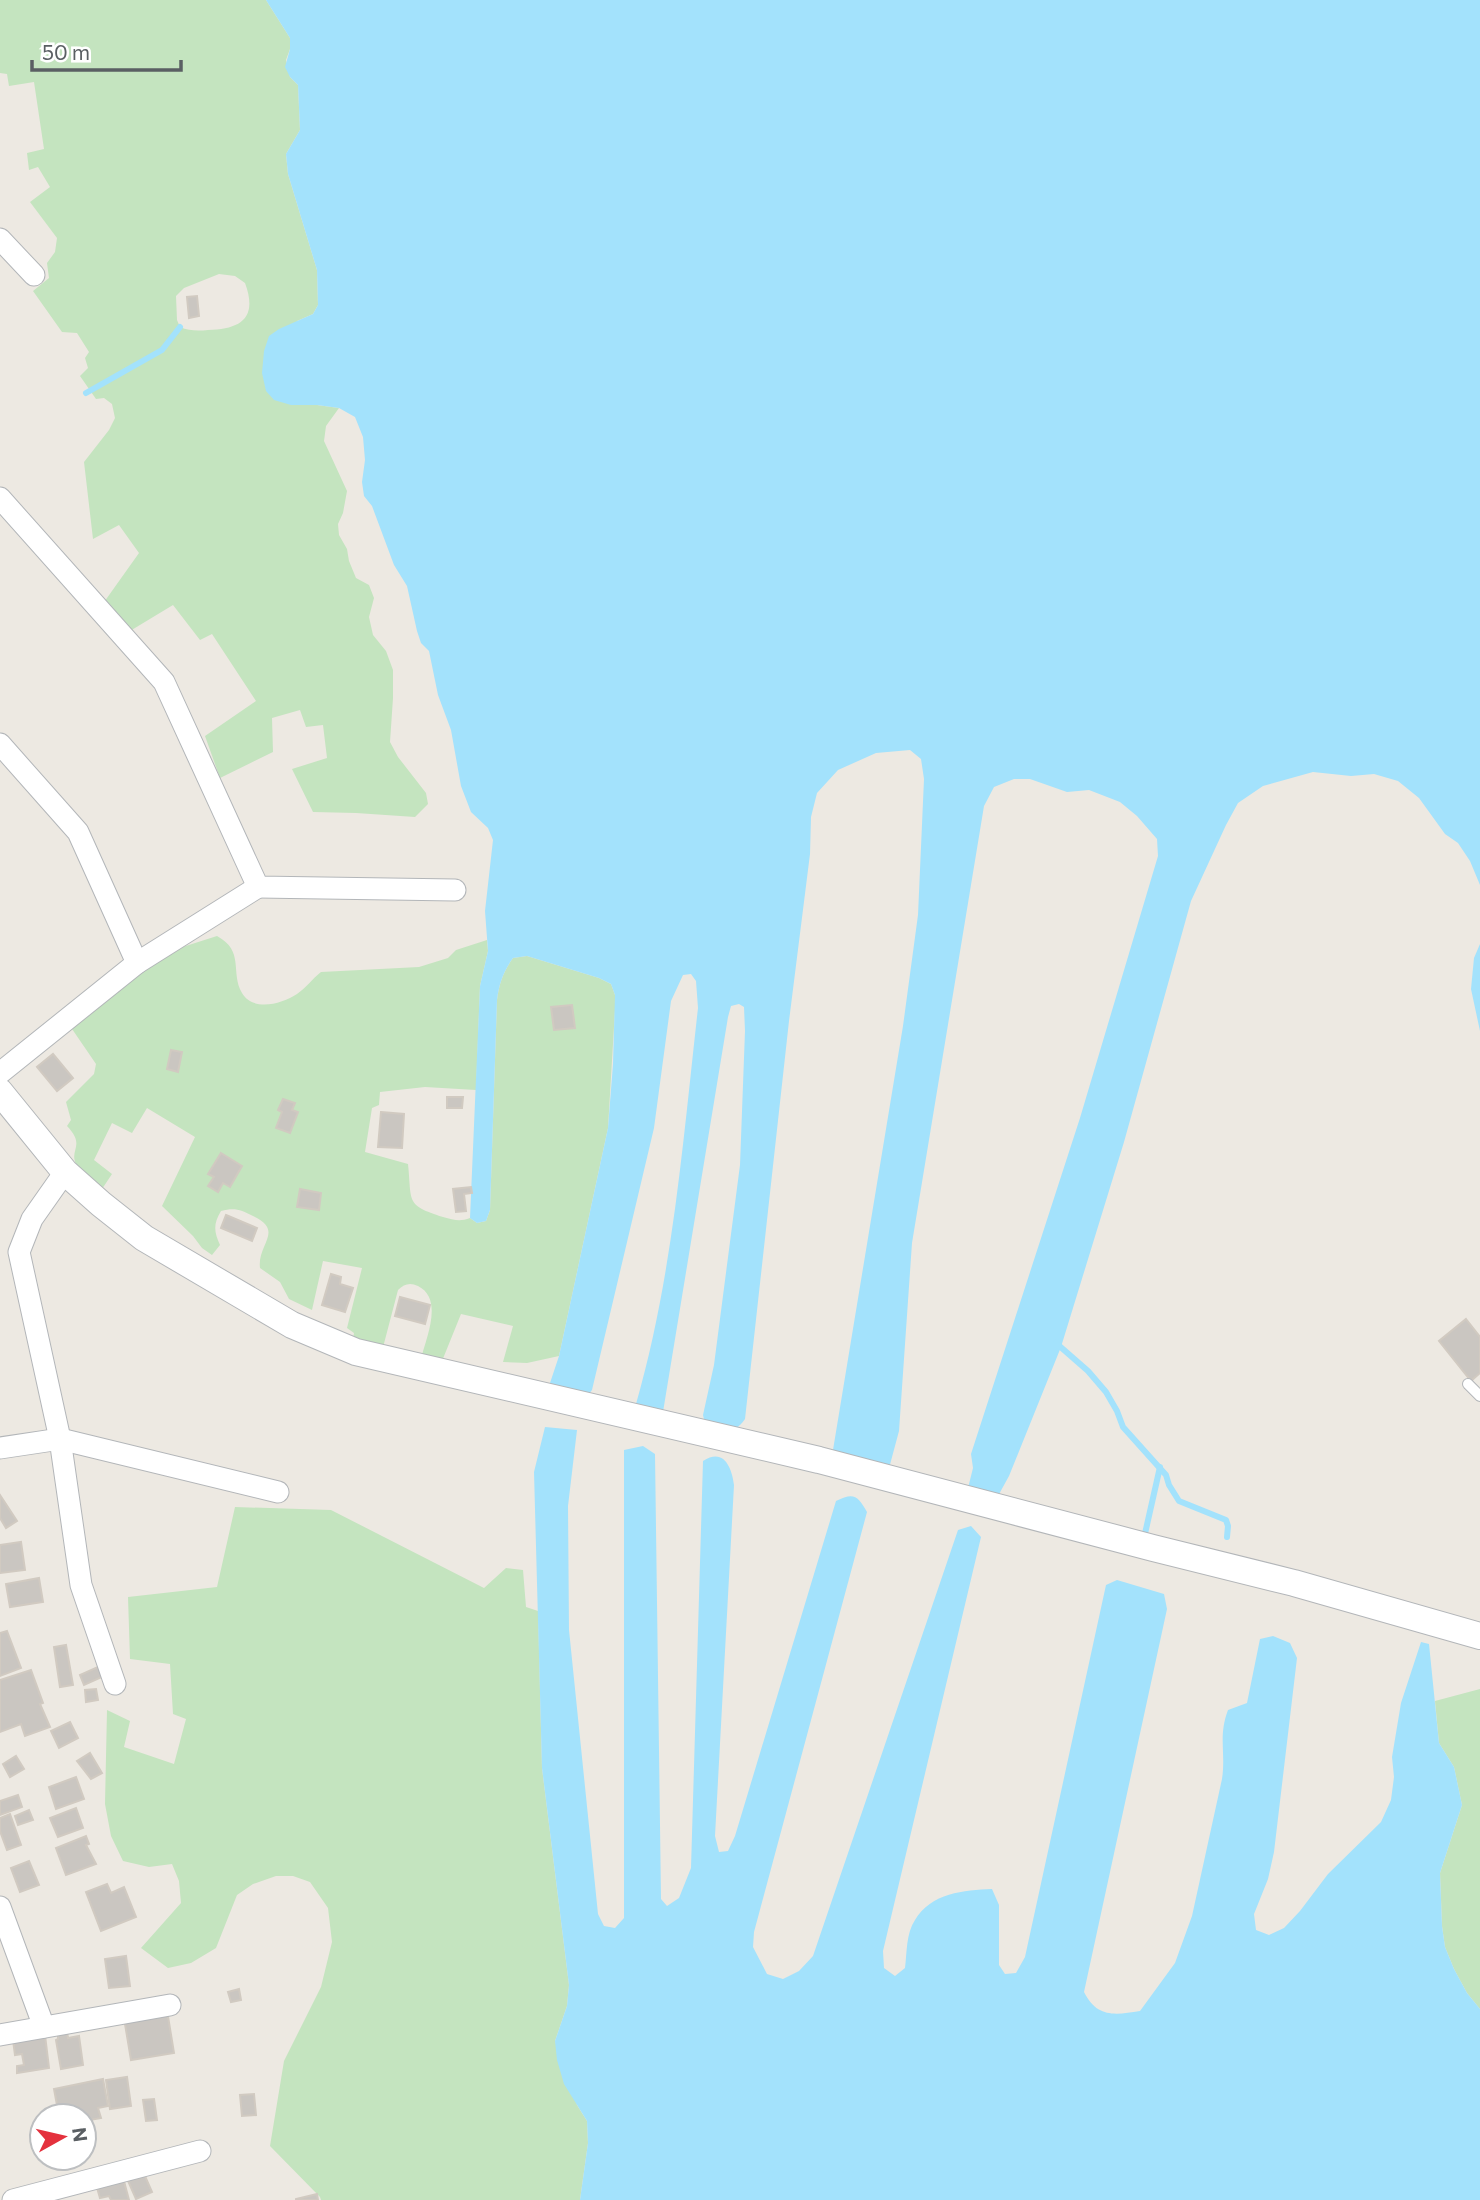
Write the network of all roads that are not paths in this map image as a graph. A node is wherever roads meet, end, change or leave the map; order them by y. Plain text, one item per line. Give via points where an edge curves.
1 (0, 239) edge
2 (34, 275) dead end
3 (0, 498) edge
4 (0, 744) edge
5 (258, 887) junction
6 (455, 890) dead end
7 (137, 963) junction
8 (0, 1073) edge
9 (0, 1092) edge
10 (65, 1172) junction
11 (10, 1256) edge
12 (1468, 1384) dead end
13 (1480, 1396) edge
14 (60, 1439) junction
15 (0, 1448) edge
16 (278, 1492) dead end
17 (1480, 1636) edge
18 (115, 1684) dead end
19 (0, 1907) edge
20 (170, 2005) dead end
21 (44, 2027) junction
22 (0, 2035) edge
23 (200, 2151) dead end
24 (13, 2200) edge

1 - 2 street
3 - 5 street via 164,682
4 - 7 street via 78,832
5 - 6 street
5 - 7 street
7 - 8 street
9 - 10 street
10 - 11 street
10 - 17 street via 144,1238 292,1325 356,1352 819,1460
11 - 14 street
12 - 13 lane
14 - 15 street
14 - 16 street
14 - 18 street via 81,1585
19 - 21 street
20 - 21 street
21 - 22 street
23 - 24 street

